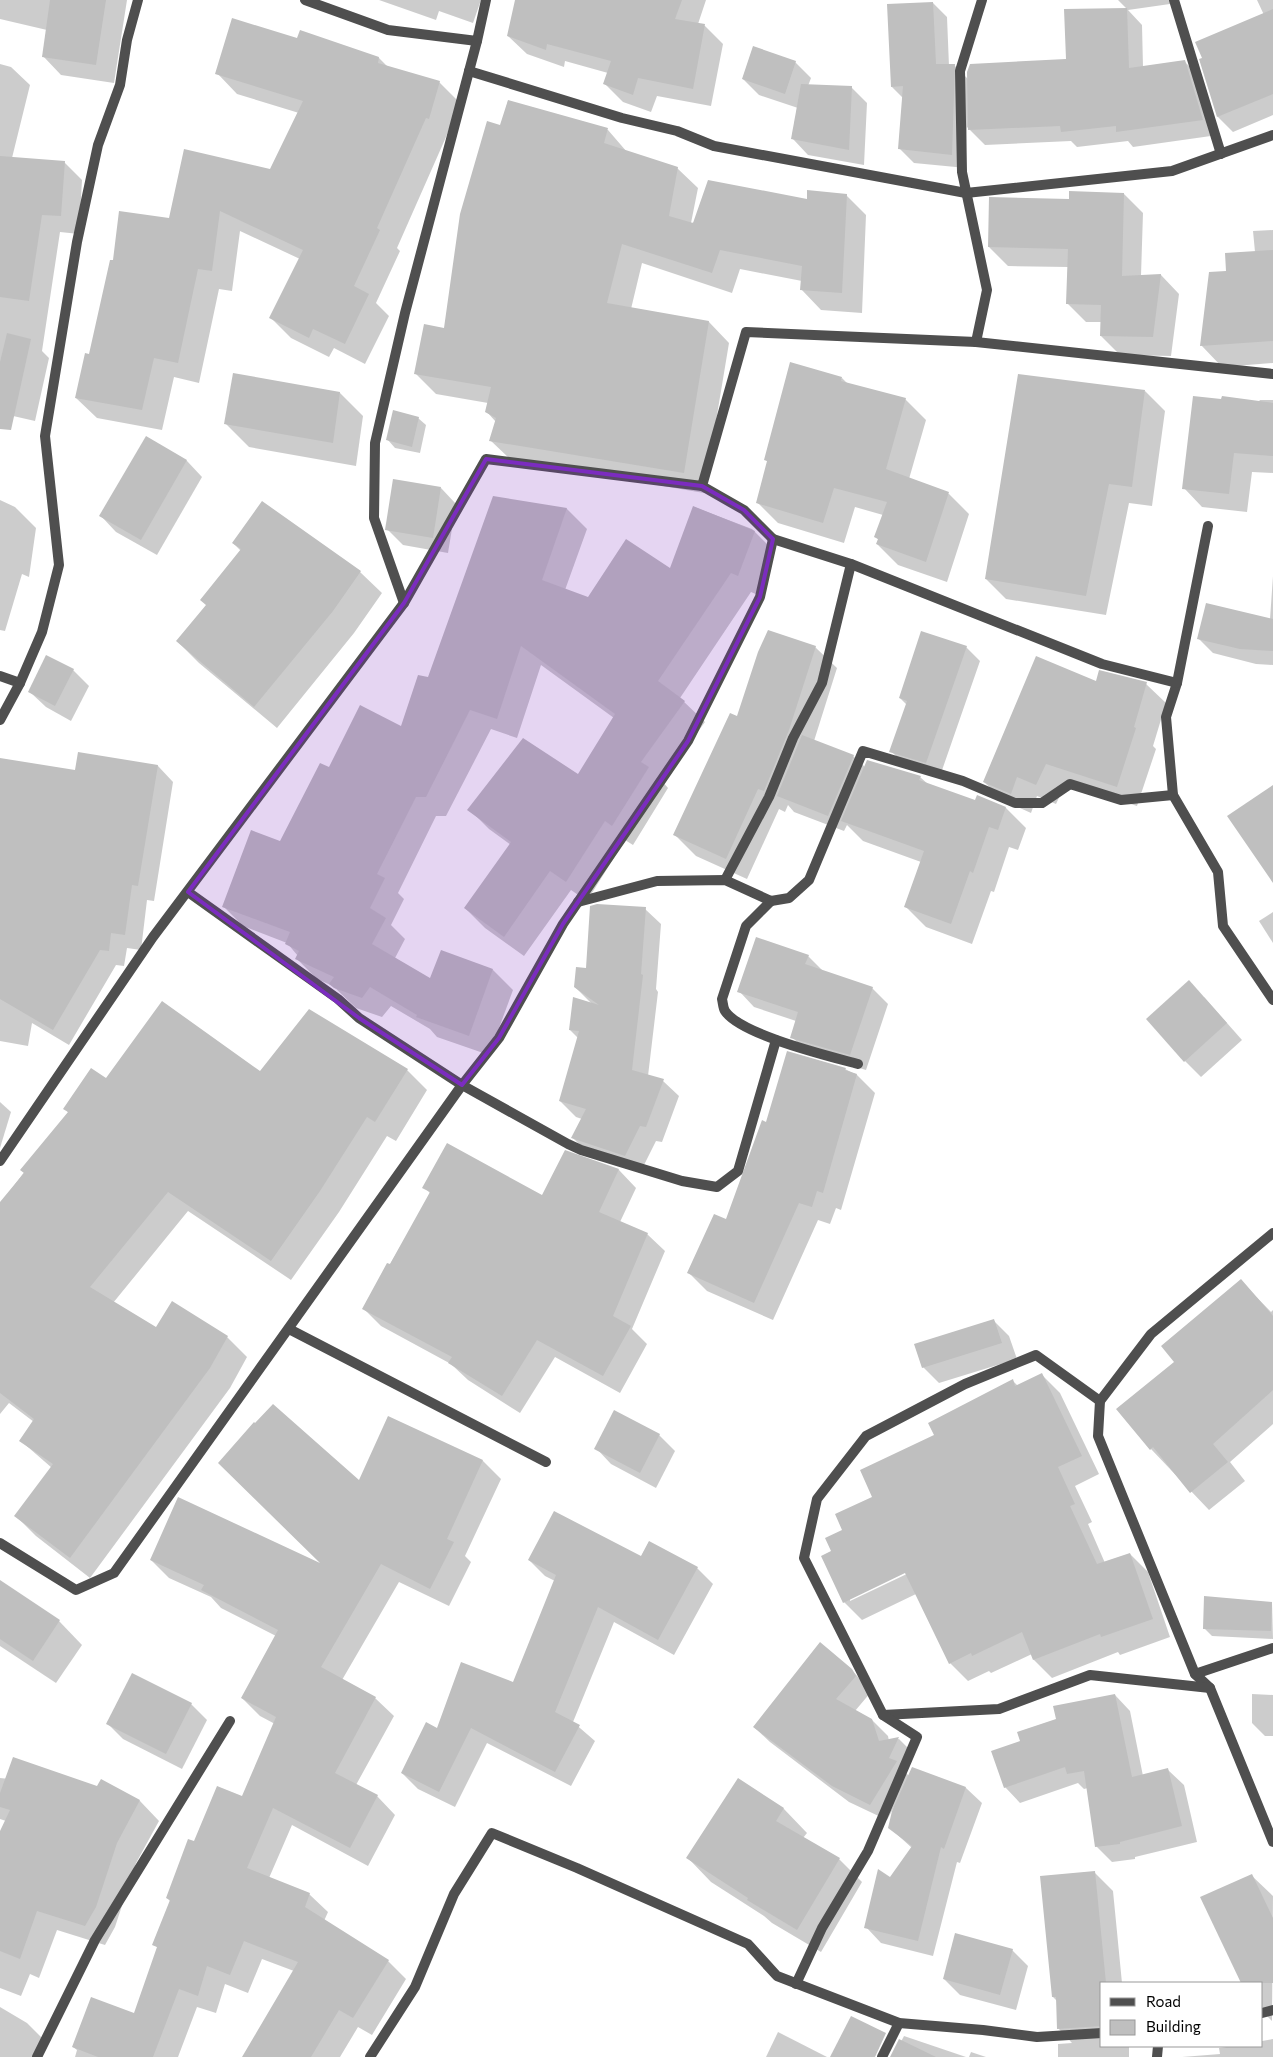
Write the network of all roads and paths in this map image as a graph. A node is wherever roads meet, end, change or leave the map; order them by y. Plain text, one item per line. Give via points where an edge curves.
1 (138, 0) edge
2 (305, 0) edge
3 (486, 0) edge
4 (982, 0) edge
5 (1174, 0) edge
6 (477, 41) junction
7 (469, 71) junction
8 (1273, 135) edge
9 (1221, 154) junction
10 (966, 193) junction
11 (976, 342) junction
12 (1273, 374) edge
13 (702, 486) junction
14 (1208, 526) dead end
15 (773, 539) junction
16 (851, 564) junction
17 (404, 603) junction
18 (0, 676) edge
19 (20, 683) junction
20 (1177, 683) junction
21 (0, 720) edge
22 (1173, 795) junction
23 (725, 880) junction
24 (188, 892) junction
25 (771, 901) junction
26 (578, 902) junction
27 (1273, 1000) edge
28 (776, 1040) junction
29 (858, 1064) dead end
30 (462, 1086) junction
31 (0, 1161) edge
32 (1273, 1233) edge
33 (289, 1329) junction
34 (1100, 1400) junction
35 (546, 1462) dead end
36 (0, 1543) edge
37 (1273, 1648) edge
38 (1195, 1674) junction
39 (1210, 1688) junction
40 (883, 1716) junction
41 (230, 1721) dead end
42 (1273, 1842) edge
43 (796, 1984) junction
44 (899, 2023) junction
45 (1100, 2034) edge
46 (37, 2057) edge
47 (370, 2057) edge
48 (882, 2057) edge

1 - 19 street via 120,85 98,145 45,436 59,565 42,632
2 - 6 street via 388,30
3 - 6 street
4 - 10 street via 960,72 962,172
5 - 9 street
6 - 7 street
7 - 10 street via 622,118 677,131 714,146
7 - 17 street via 405,313 375,443 374,518
8 - 9 street
9 - 10 street via 1172,171
10 - 11 street via 987,290
11 - 12 street
11 - 13 street via 746,332
13 - 15 street via 744,510
13 - 17 street via 486,460
14 - 20 street
15 - 16 street
15 - 26 street via 760,597 688,741
16 - 20 street via 1102,664
16 - 23 street via 822,682 793,738 769,797
17 - 24 street
18 - 19 street
19 - 21 street
20 - 22 street via 1166,717
22 - 25 street via 1121,800 1070,784 1042,803 1015,803 963,781 863,751 809,880 789,898
22 - 27 street via 1218,872 1223,926
23 - 25 street
23 - 26 street via 656,880
24 - 30 street via 338,999 359,1018
24 - 31 street via 154,936
25 - 28 street via 746,926 722,999 725,1011 737,1021
26 - 30 street via 499,1038
28 - 29 street
28 - 30 street via 738,1171 717,1187 682,1181 581,1150
30 - 33 street
32 - 34 street via 1152,1334
33 - 35 street
33 - 36 street via 114,1573 76,1590
34 - 38 street via 1098,1436
34 - 40 street via 1036,1355 965,1384 866,1436 817,1499 804,1558
37 - 38 street
38 - 39 street
39 - 40 street via 1090,1675 998,1709
39 - 42 street
40 - 43 street via 917,1737 868,1851 822,1928
41 - 46 street via 95,1940
43 - 44 street
43 - 47 street via 777,1976 748,1944 492,1833 454,1894 415,1987
44 - 45 street via 1037,2037
44 - 48 street

